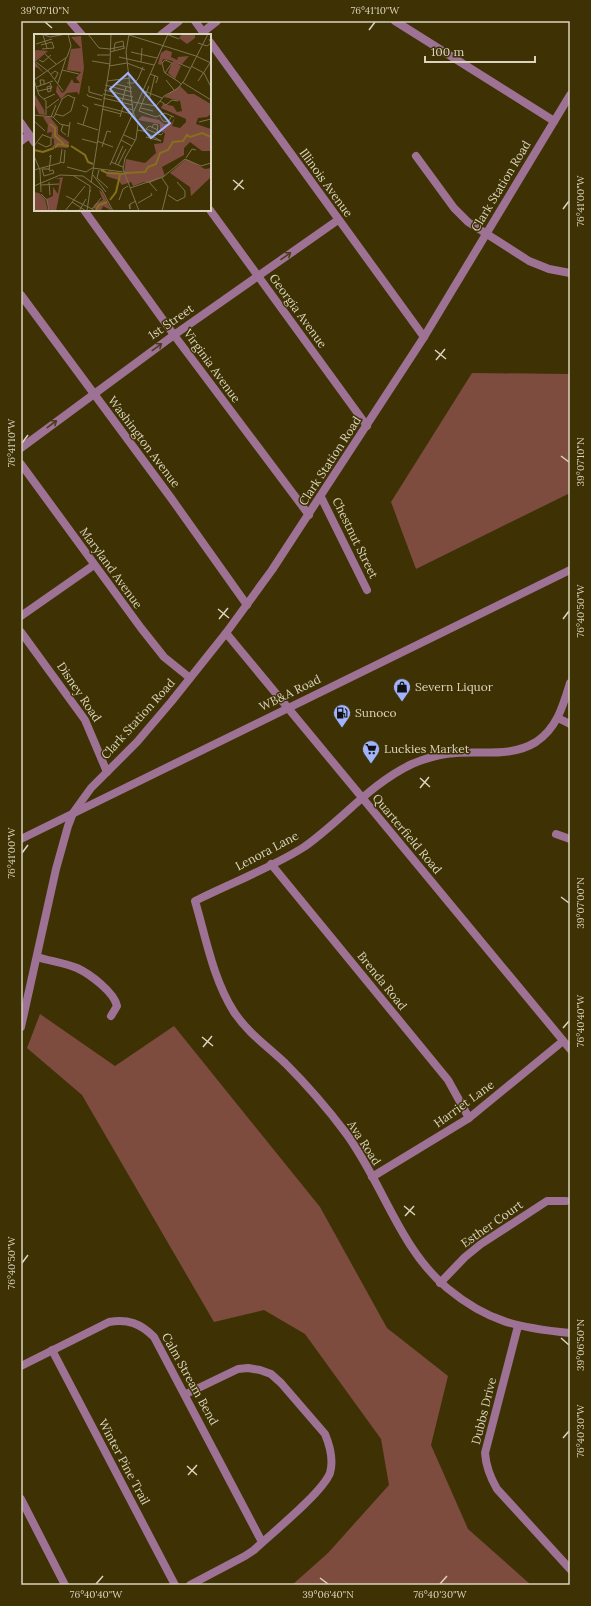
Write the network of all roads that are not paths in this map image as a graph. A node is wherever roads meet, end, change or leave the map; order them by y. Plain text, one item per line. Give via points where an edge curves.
1 (70, 21) edge
2 (179, 21) edge
3 (195, 21) edge
4 (217, 21) edge
5 (395, 21) edge
6 (204, 33) edge
7 (81, 34) edge
8 (162, 34) edge
9 (211, 43) edge
10 (570, 95) edge
11 (554, 121) junction
12 (21, 123) edge
13 (29, 135) junction
14 (21, 141) edge
15 (34, 142) edge
16 (416, 156) dead end
17 (85, 211) edge
18 (211, 211) edge
19 (338, 220) junction
20 (486, 234) junction
21 (570, 273) edge
22 (258, 276) junction
23 (21, 295) edge
24 (174, 335) junction
25 (424, 337) junction
26 (93, 394) junction
27 (367, 426) junction
28 (21, 448) edge
29 (21, 464) edge
30 (321, 497) junction
31 (309, 515) junction
32 (94, 564) junction
33 (570, 570) edge
34 (367, 590) dead end
35 (247, 605) junction
36 (21, 616) edge
37 (21, 632) edge
38 (226, 633) junction
39 (190, 678) junction
40 (570, 683) edge
41 (288, 708) junction
42 (558, 718) junction
43 (570, 724) edge
44 (107, 772) junction
45 (362, 799) junction
46 (73, 813) junction
47 (556, 834) dead end
48 (21, 839) edge
49 (570, 839) edge
50 (271, 864) junction
51 (195, 900) joint
52 (38, 957) junction
53 (111, 1016) dead end
54 (21, 1027) edge
55 (563, 1041) junction
56 (570, 1050) edge
57 (470, 1118) junction
58 (372, 1177) junction
59 (566, 1200) dead end
60 (440, 1282) junction
61 (518, 1326) junction
62 (570, 1332) edge
63 (52, 1350) junction
64 (21, 1366) edge
65 (186, 1394) junction
66 (21, 1499) edge
67 (262, 1542) junction
68 (570, 1569) edge
69 (66, 1585) edge
70 (175, 1585) edge
71 (190, 1585) edge

1 - 7 street
2 - 8 street
3 - 6 street
4 - 6 street
5 - 11 street
9 - 19 street, Illinois Avenue
10 - 11 street, Clark Station Road
11 - 20 street, Clark Station Road
12 - 13 street
13 - 14 street
13 - 15 street
16 - 20 street via 462,218
17 - 24 street, Virginia Avenue
18 - 22 street, Georgia Avenue
22 -> 19 street, 1st Street
19 - 25 street, Illinois Avenue
20 - 21 street via 529,260 549,269
20 - 25 street, Clark Station Road
22 - 24 street, 1st Street
22 - 27 street, Georgia Avenue
23 - 26 street, Washington Avenue
26 -> 24 street, 1st Street
24 - 31 street, Virginia Avenue
25 - 27 street, Clark Station Road
28 -> 26 street, 1st Street
26 - 35 street, Washington Avenue
27 - 30 street, Clark Station Road
29 - 32 street, Maryland Avenue
30 - 31 street, Clark Station Road
30 - 34 street, Chestnut Street
31 - 35 street, Clark Station Road
32 - 36 street
32 - 39 street, Maryland Avenue via 154,645
33 - 41 street, WB&A Road
35 - 38 street, Clark Station Road
37 - 44 street, Disney Road via 85,720
38 - 39 street, Clark Station Road
38 - 41 street, Quarterfield Road
39 - 44 street, Clark Station Road via 137,742
40 - 42 street
41 - 45 street, Quarterfield Road
41 - 46 street, WB&A Road
42 - 43 street
42 - 45 street, Lenora Lane via 544,735 528,746 506,752 456,753 422,760 400,770
44 - 46 street, Clark Station Road via 86,794
45 - 50 street, Lenora Lane via 303,847
45 - 55 street, Quarterfield Road
46 - 48 street, WB&A Road
46 - 52 street via 56,869
47 - 49 street
50 - 51 street, Lenora Lane
50 - 57 street, Brenda Road via 448,1080
51 - 58 street, Ava Road via 218,978 234,1011 251,1034 299,1077 345,1132
52 - 53 street via 78,968 109,991 117,1006
52 - 54 street
55 - 56 street, Quarterfield Road
55 - 57 street, Harriet Lane
57 - 58 street, Harriet Lane
58 - 60 street, Ava Road via 420,1260
59 - 60 street, Esther Court via 547,1201 488,1239
60 - 61 street, Ava Road via 471,1306 491,1317
61 - 62 street, Ava Road
61 - 68 street, Dubbs Drive via 485,1453 486,1464 497,1488
63 - 64 street, Calm Stream Bend
63 - 65 street, Calm Stream Bend via 109,1322 132,1321 154,1337
63 - 70 street, Winter Pine Trail
65 - 67 street, Calm Stream Bend
65 - 67 street via 238,1369 260,1370 271,1374 281,1383 325,1434 332,1462 325,1482
66 - 69 street
67 - 71 street via 245,1556

